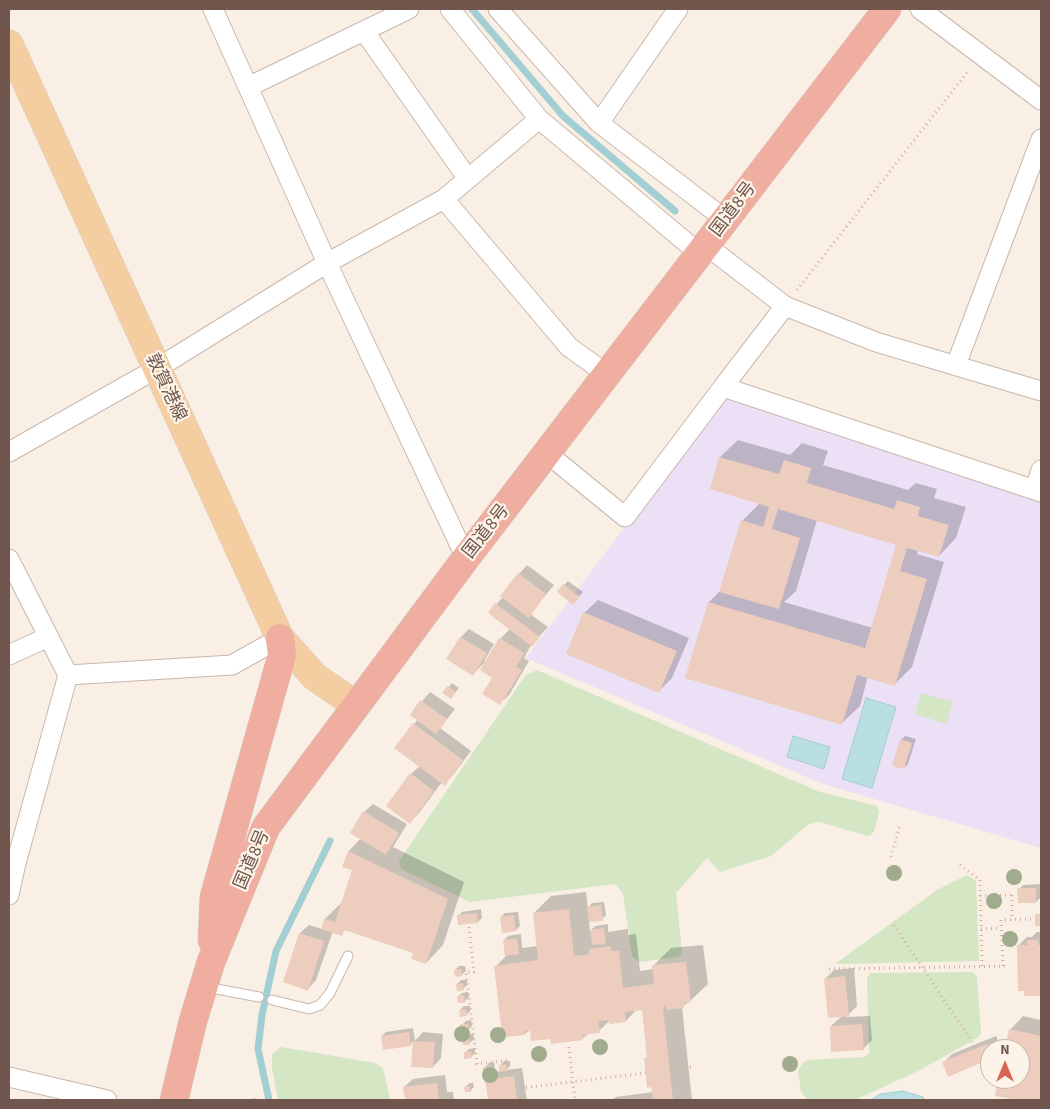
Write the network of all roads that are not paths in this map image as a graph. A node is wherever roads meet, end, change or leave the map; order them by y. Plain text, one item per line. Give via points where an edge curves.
1 (212, 9) edge
2 (410, 9) edge
3 (450, 9) edge
4 (498, 9) edge
5 (678, 9) edge
6 (887, 9) edge
7 (920, 9) edge
8 (364, 31) junction
9 (9, 44) edge
10 (248, 87) junction
11 (1041, 100) edge
12 (539, 119) junction
13 (599, 123) junction
14 (1041, 139) edge
15 (468, 179) junction
16 (444, 199) junction
17 (726, 220) junction
18 (704, 250) junction
19 (327, 263) junction
20 (785, 306) junction
21 (956, 365) junction
22 (156, 369) junction
23 (608, 375) junction
24 (723, 387) junction
25 (1041, 392) edge
26 (9, 452) edge
27 (548, 454) junction
28 (1041, 470) edge
29 (1038, 491) edge
30 (466, 558) junction
31 (9, 560) edge
32 (48, 637) junction
33 (280, 638) junction
34 (9, 655) edge
35 (68, 675) junction
36 (356, 705) junction
37 (12, 864) edge
38 (9, 894) edge
39 (348, 956) dead end
40 (207, 974) junction
41 (259, 997) dead end
42 (272, 1000) dead end
43 (9, 1077) edge
44 (107, 1100) edge
45 (174, 1100) edge

1 - 10 street
2 - 8 street
3 - 12 street
4 - 13 street
5 - 13 street
6 - 17 highway, 国道8号
7 - 11 street
8 - 10 street
8 - 15 street
9 - 22 main road, 敦賀港線
10 - 19 street
12 - 15 street
12 - 18 street
13 - 17 street
14 - 21 street
15 - 16 street
16 - 19 street
16 - 23 street via 569,347
17 - 18 highway, 国道8号
18 - 20 street
18 - 23 highway, 国道8号
19 - 22 street
19 - 30 street
20 - 21 street via 876,342
20 - 24 street
21 - 25 street
22 - 26 street
22 - 33 main road, 敦賀港線
23 - 27 highway, 国道8号
24 - 27 street via 625,517
24 - 29 street
27 - 30 highway, 国道8号
28 - 29 street
30 - 36 highway, 国道8号
31 - 32 street
32 - 34 street
32 - 35 street
33 - 35 street via 232,665
33 - 36 main road, 敦賀港線 via 315,677
33 - 40 highway via 282,655 214,897
35 - 37 street
36 - 40 highway, 国道8号 via 266,826
37 - 38 street
39 - 42 lane via 330,993 320,1005 309,1009
40 - 41 lane
40 - 45 highway, 国道8号
43 - 44 street

